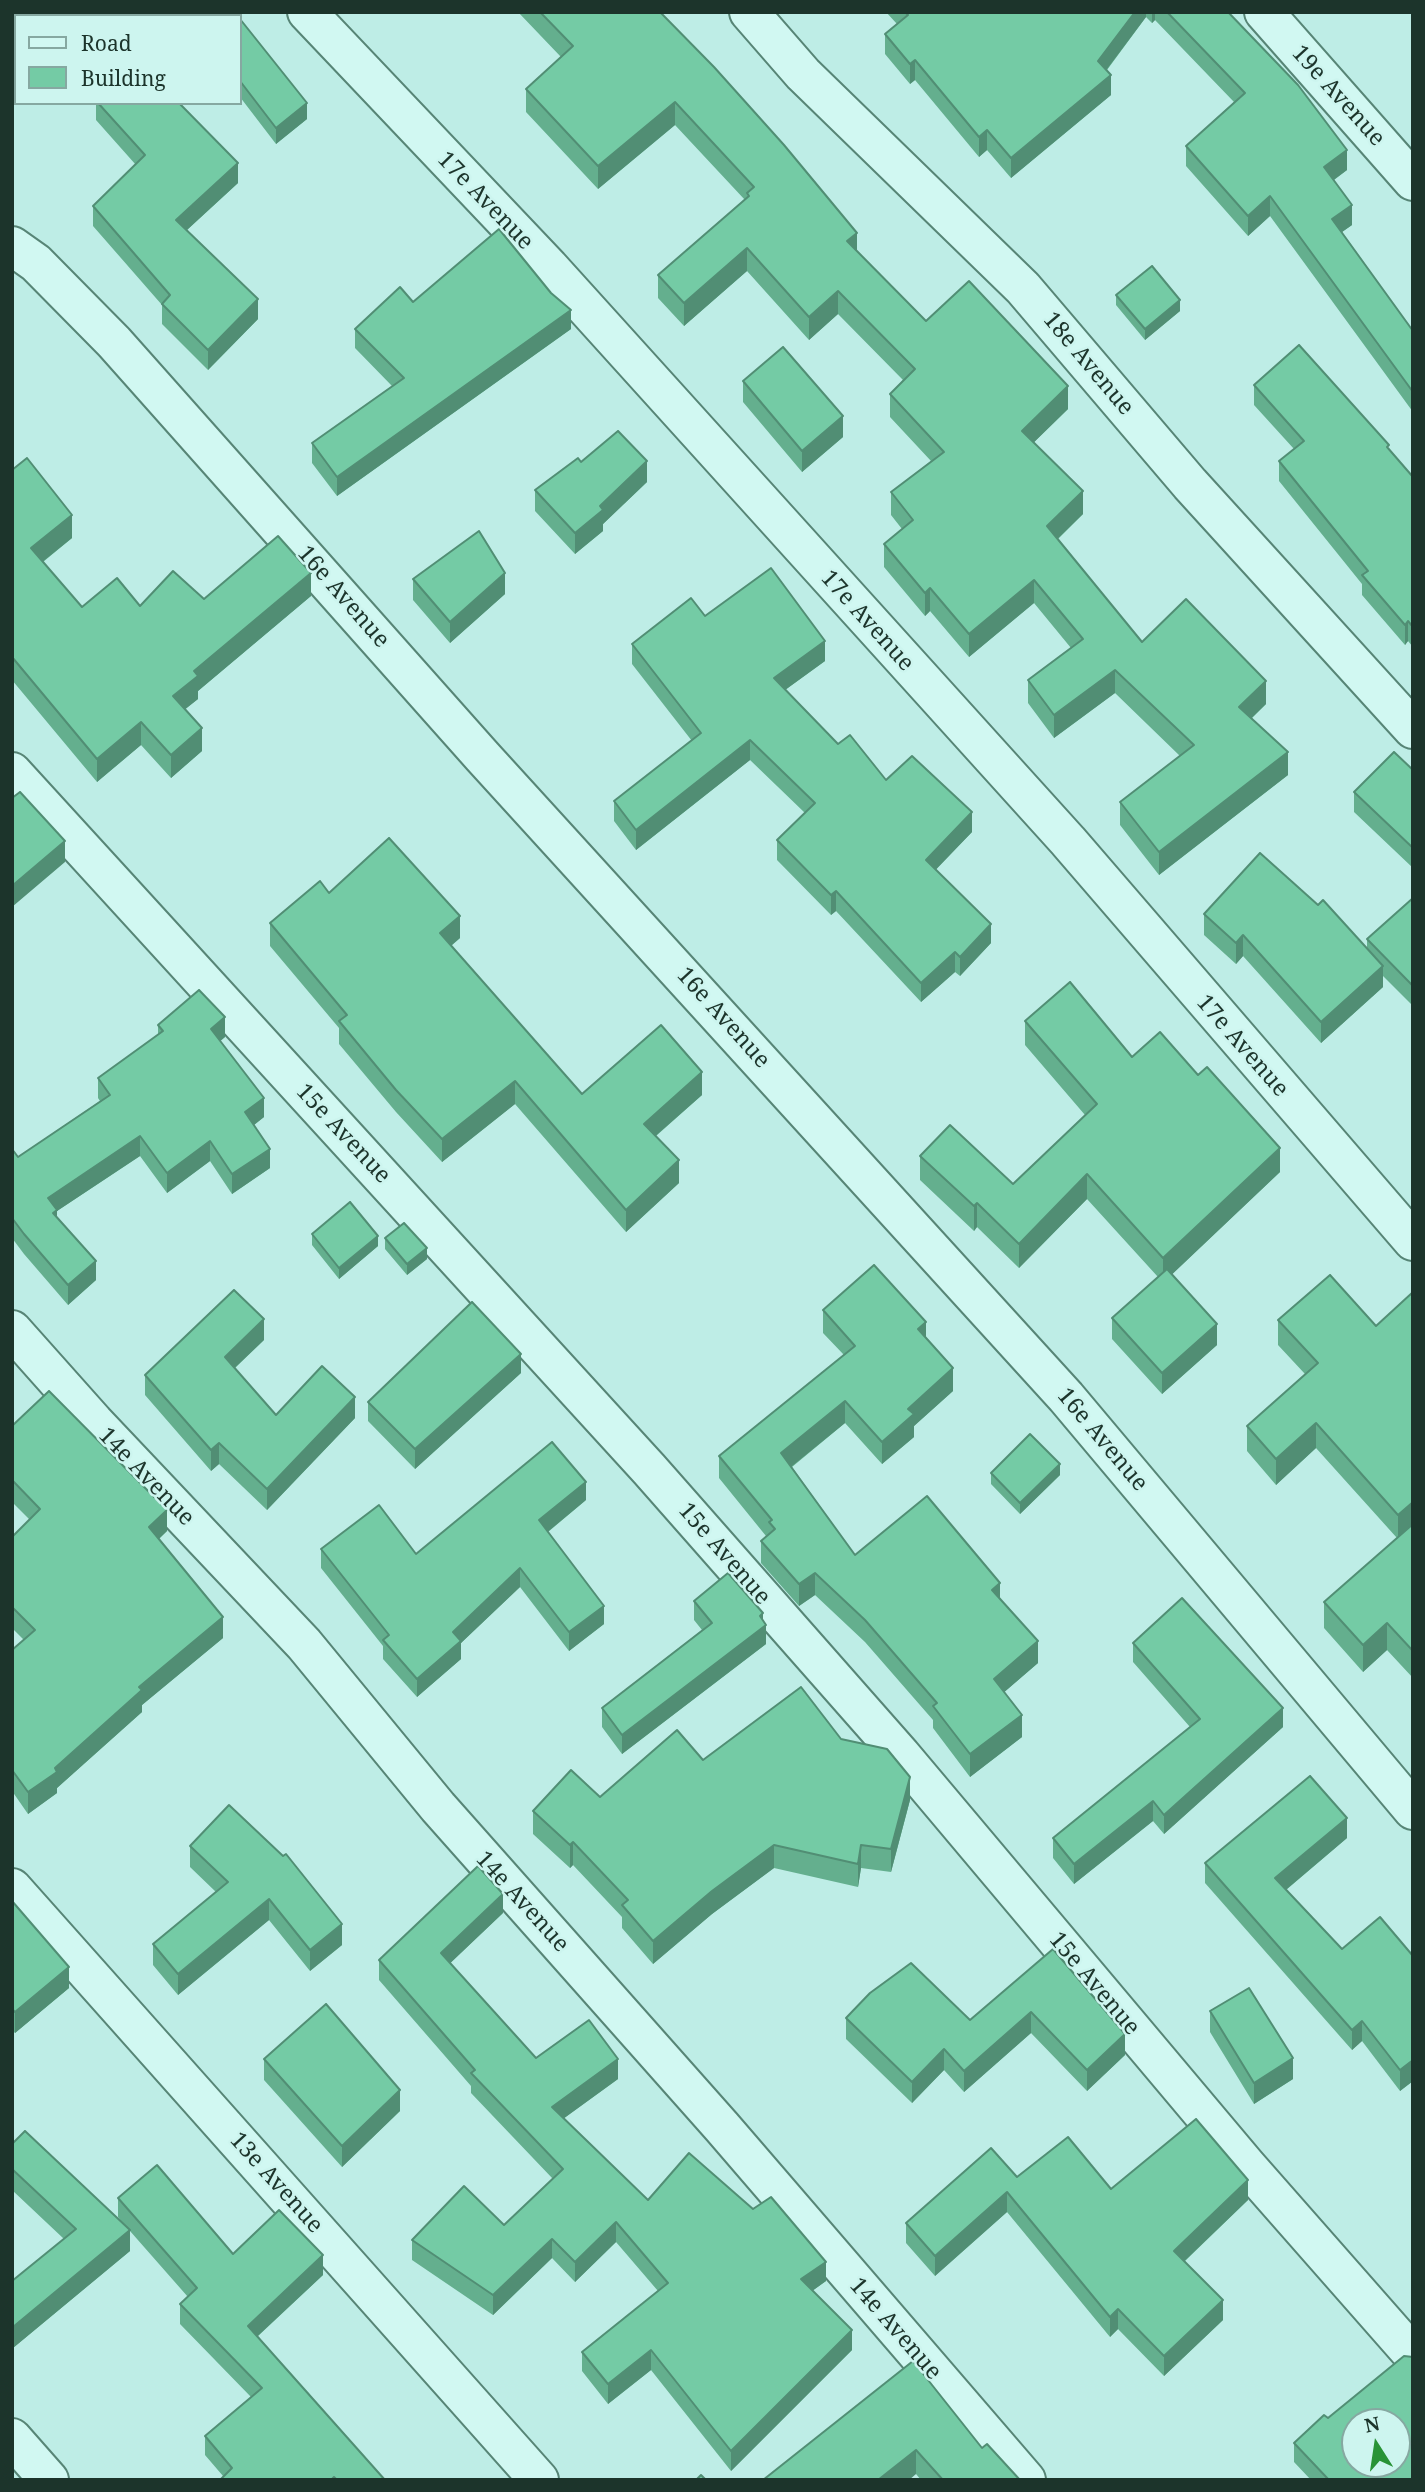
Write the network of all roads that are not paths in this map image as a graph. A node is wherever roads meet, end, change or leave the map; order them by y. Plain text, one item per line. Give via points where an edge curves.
1 (307, 12) edge
2 (749, 12) edge
3 (1264, 12) edge
4 (1413, 181) edge
5 (12, 246) edge
6 (1413, 729) edge
7 (12, 772) edge
8 (1413, 1241) edge
9 (12, 1329) edge
10 (1413, 1810) edge
11 (12, 1888) edge
12 (1413, 2355) edge
13 (12, 2438) edge
14 (49, 2480) edge
15 (539, 2480) edge
16 (1026, 2480) edge

1 - 8 street, 17e Avenue via 549,267 1068,841
2 - 6 street, 18e Avenue via 803,74 1023,288 1190,484
3 - 4 street, 19e Avenue
5 - 10 street, 16e Avenue via 36,263 114,342 482,756 1066,1397
7 - 12 street, 15e Avenue via 676,1500 901,1755 1246,2165
9 - 16 street, 14e Avenue via 304,1644 438,1807
11 - 15 street, 13e Avenue
13 - 14 street

